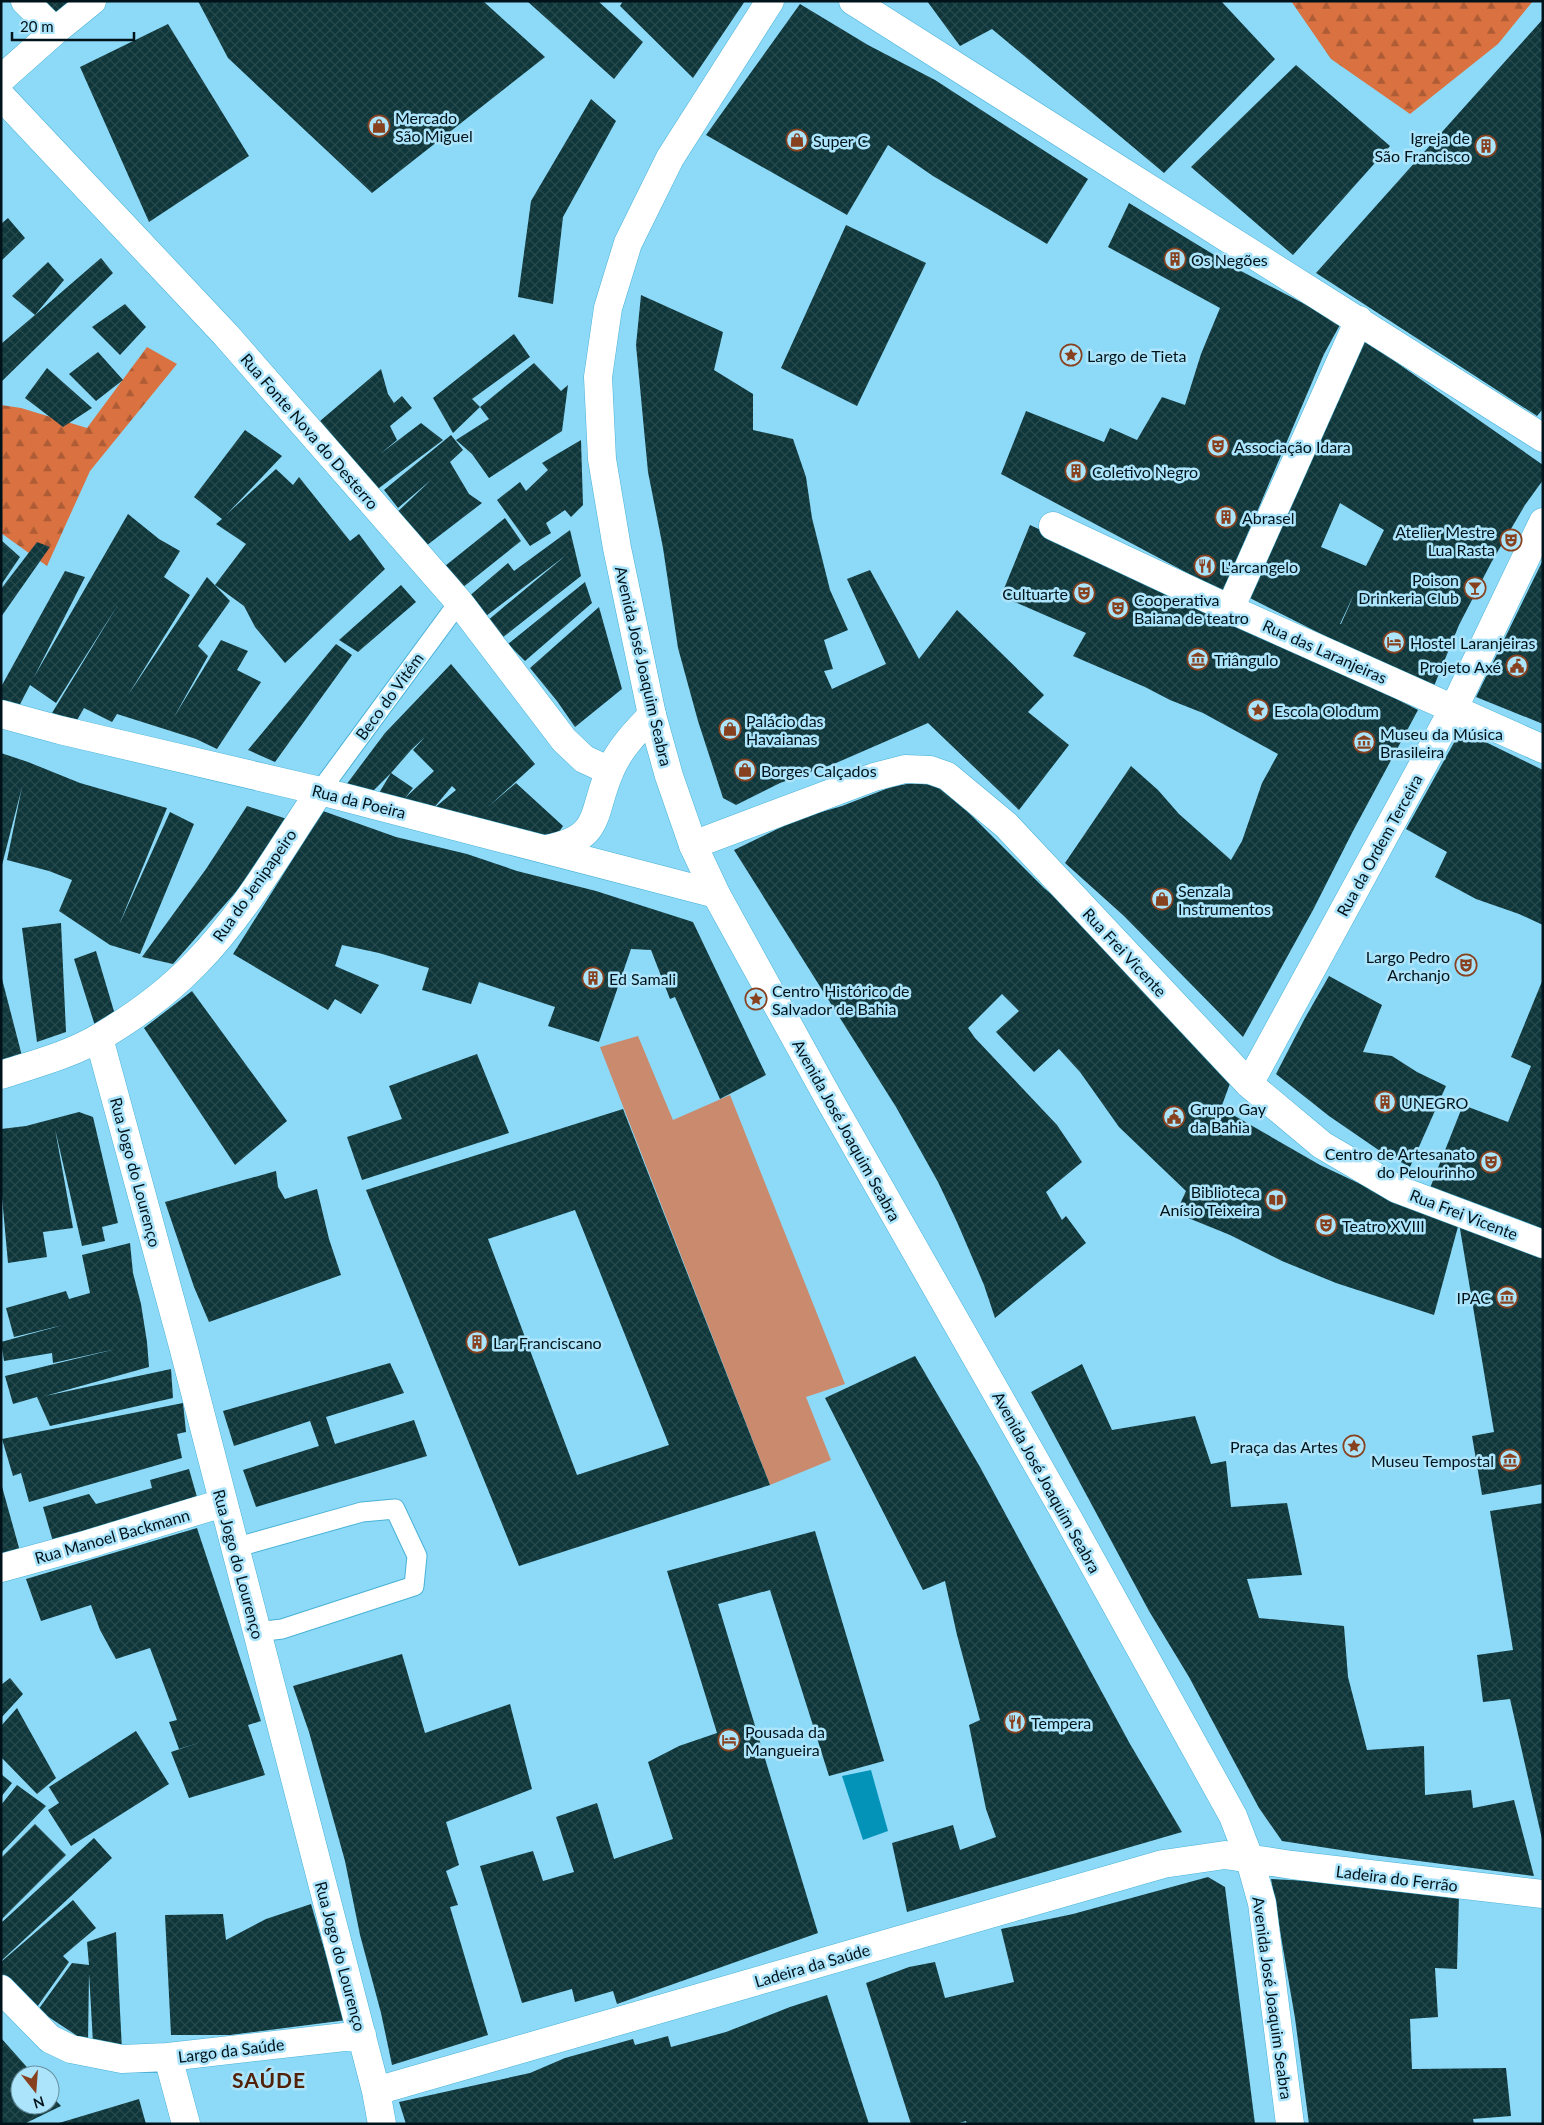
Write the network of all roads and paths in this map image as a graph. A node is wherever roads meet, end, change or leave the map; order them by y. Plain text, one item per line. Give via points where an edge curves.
1 (25, 1) edge
2 (92, 1) edge
3 (770, 1) edge
4 (853, 1) edge
5 (55, 31) junction
6 (1, 79) edge
7 (1, 96) edge
8 (1359, 320) junction
9 (1543, 438) edge
10 (1543, 522) edge
11 (1053, 526) dead end
12 (459, 602) junction
13 (1230, 609) junction
14 (1454, 708) junction
15 (1, 714) edge
16 (652, 715) junction
17 (1543, 749) edge
18 (610, 771) junction
19 (320, 791) junction
20 (693, 845) junction
21 (547, 849) junction
22 (716, 894) junction
23 (99, 1038) junction
24 (1, 1075) edge
25 (1249, 1084) junction
26 (1543, 1244) edge
27 (223, 1503) junction
28 (234, 1548) junction
29 (1, 1568) edge
30 (257, 1632) junction
31 (1250, 1860) junction
32 (1543, 1894) edge
33 (1, 1989) edge
34 (362, 2035) junction
35 (168, 2057) junction
36 (376, 2091) junction
37 (379, 2123) edge
38 (186, 2124) edge
39 (1290, 2124) edge

1 - 5 street
2 - 5 street
3 - 16 street, Avenida José Joaquim Seabra via 670,158 628,243 608,308 598,377 602,459
4 - 8 street
5 - 6 street
7 - 12 street, Rua Fonte Nova do Desterro via 226,335
8 - 9 street
8 - 13 street
10 - 14 street, Rua da Ordem Terceira
11 - 13 street, Rua das Laranjeiras
12 - 18 street, Rua Fonte Nova do Desterro via 564,740 584,759
12 - 19 lane, Beco do Vitém
13 - 14 street, Rua das Laranjeiras
14 - 17 street, Rua das Laranjeiras
14 - 25 street, Rua da Ordem Terceira
15 - 19 street, Rua da Poeira
16 - 18 street via 629,739
16 - 20 street, Avenida José Joaquim Seabra
18 - 21 street via 592,822 583,835 568,845
19 - 21 street, Rua da Poeira
19 - 23 street, Rua do Jenipapeiro via 234,918 197,963 157,999
20 - 22 street, Avenida José Joaquim Seabra
20 - 25 street, Rua Frei Vicente via 905,768 930,770 947,776 1006,825
21 - 22 street, Rua da Poeira
22 - 31 street, Avenida José Joaquim Seabra via 1233,1816
23 - 24 street, Rua do Jenipapeiro
23 - 27 street, Rua Jogo do Lourenço
25 - 26 street, Rua Frei Vicente via 1322,1145 1397,1188
27 - 28 street, Rua Jogo do Lourenço
27 - 29 street, Rua Manoel Backmann
28 - 30 street, Rua Jogo do Lourenço
28 - 30 lane via 362,1512 395,1509 418,1556 414,1586 282,1629
30 - 34 street, Rua Jogo do Lourenço
31 - 32 street, Ladeira do Ferrão
31 - 36 street, Ladeira da Saúde via 1225,1855 1163,1864
31 - 39 street, Avenida José Joaquim Seabra via 1262,1903
33 - 35 street via 50,2039 72,2049 122,2059
34 - 35 street, Largo da Saúde
34 - 36 street, Rua Jogo do Lourenço
35 - 38 street, Largo da Saúde
36 - 37 street, Rua Jogo do Lourenço

